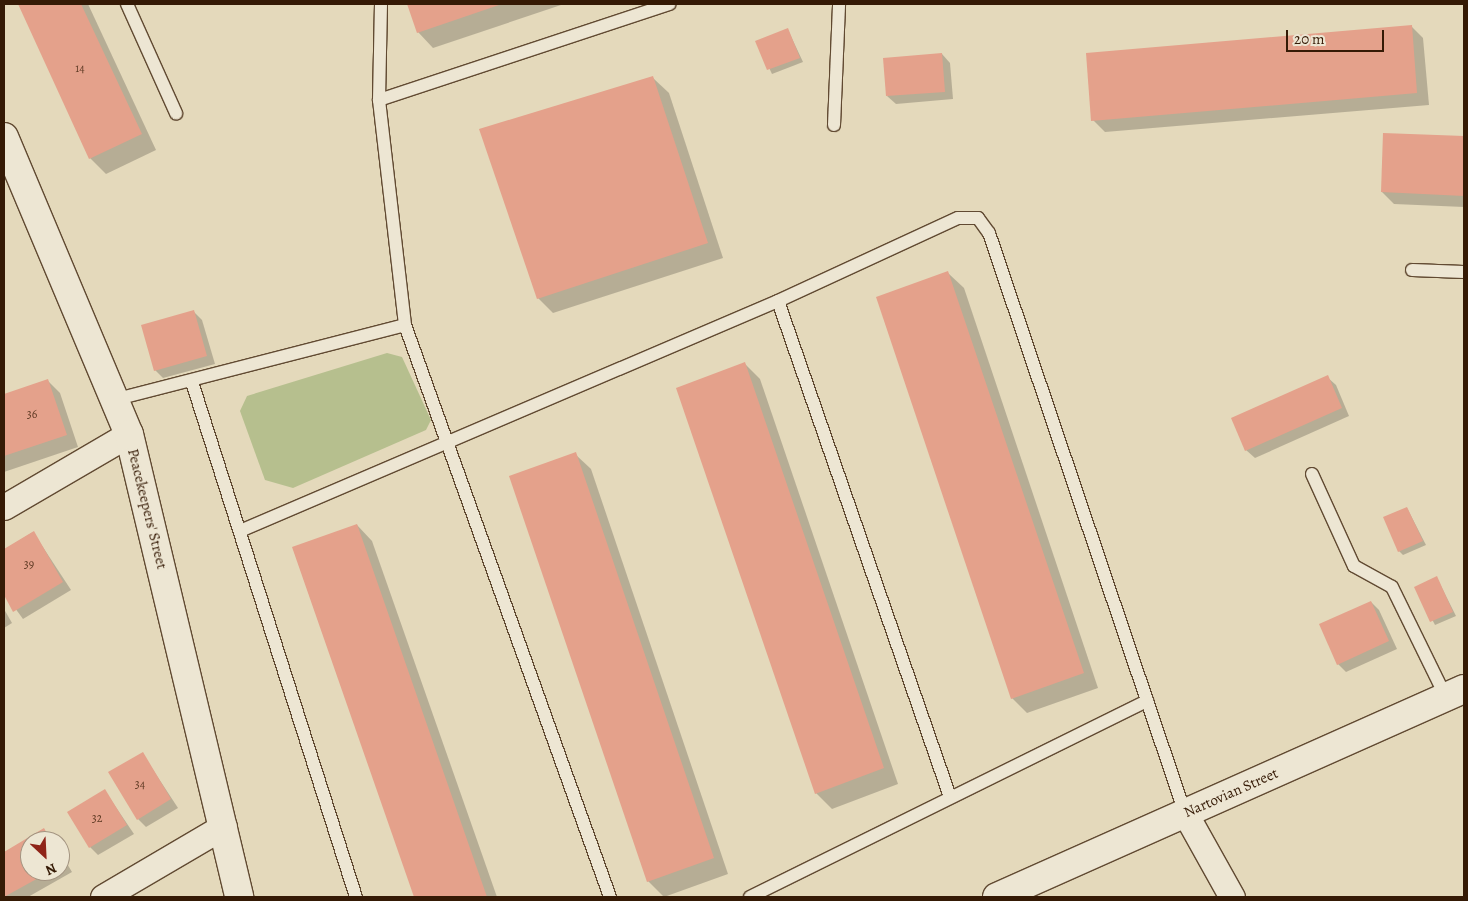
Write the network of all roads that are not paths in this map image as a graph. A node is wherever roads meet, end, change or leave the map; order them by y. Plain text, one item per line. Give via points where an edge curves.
1 (127, 4) edge
2 (382, 4) edge
3 (670, 4) edge
4 (839, 4) edge
5 (379, 100) junction
6 (176, 113) dead end
7 (834, 125) dead end
8 (4, 137) edge
9 (1412, 270) dead end
10 (1464, 272) edge
11 (778, 301) junction
12 (405, 325) junction
13 (192, 382) junction
14 (117, 399) junction
15 (130, 434) junction
16 (447, 442) junction
17 (1312, 474) dead end
18 (4, 507) edge
19 (240, 531) junction
20 (1455, 693) edge
21 (1147, 700) junction
22 (950, 797) junction
23 (1185, 813) junction
24 (224, 826) junction
25 (1224, 891) edge
26 (103, 897) edge
27 (239, 897) edge
28 (356, 897) edge
29 (610, 897) edge
30 (750, 897) edge
31 (997, 897) edge

1 - 6 lane
2 - 5 lane
3 - 5 lane
4 - 7 lane
5 - 12 lane
8 - 14 street, Peacekeepers' Street
9 - 10 lane
11 - 16 lane
11 - 21 lane via 958,218 978,218 992,243
11 - 22 lane
12 - 13 lane
12 - 16 lane
13 - 14 lane
13 - 19 lane
14 - 15 street, Peacekeepers' Street
15 - 18 street
15 - 24 street, Peacekeepers' Street
16 - 19 lane
16 - 29 lane
17 - 20 lane via 1354,566 1392,587
19 - 28 lane
20 - 23 street, Nartovian Street
21 - 22 lane
21 - 23 lane
22 - 30 lane
23 - 25 street
23 - 31 street, Nartovian Street
24 - 26 street
24 - 27 street, Peacekeepers' Street

